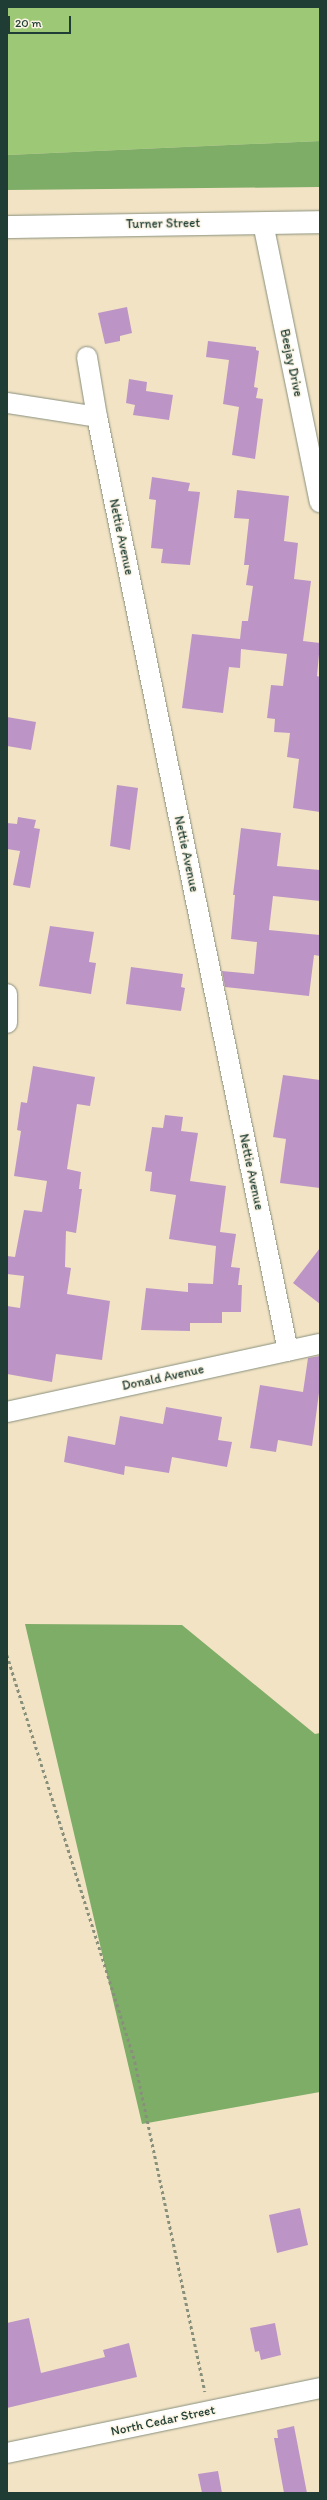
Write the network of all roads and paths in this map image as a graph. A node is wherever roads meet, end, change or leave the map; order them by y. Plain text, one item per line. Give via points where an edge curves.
1 (320, 222) edge
2 (263, 223) junction
3 (7, 227) edge
4 (87, 357) dead end
5 (7, 403) edge
6 (97, 417) junction
7 (320, 502) edge
8 (7, 994) edge
9 (7, 1023) edge
10 (320, 1344) edge
11 (288, 1351) junction
12 (7, 1412) edge
13 (7, 1655) edge
14 (320, 2388) edge
15 (209, 2411) junction
16 (7, 2453) edge

1 - 2 street, Turner Street
2 - 3 street, Turner Street
2 - 7 street, Beejay Drive
4 - 6 street, Nettie Avenue
5 - 6 street
6 - 11 street, Nettie Avenue
8 - 9 street
10 - 11 street, Donald Avenue
11 - 12 street, Donald Avenue
13 - 15 path via 135,2062
14 - 15 street, North Cedar Street
15 - 16 street, North Cedar Street

